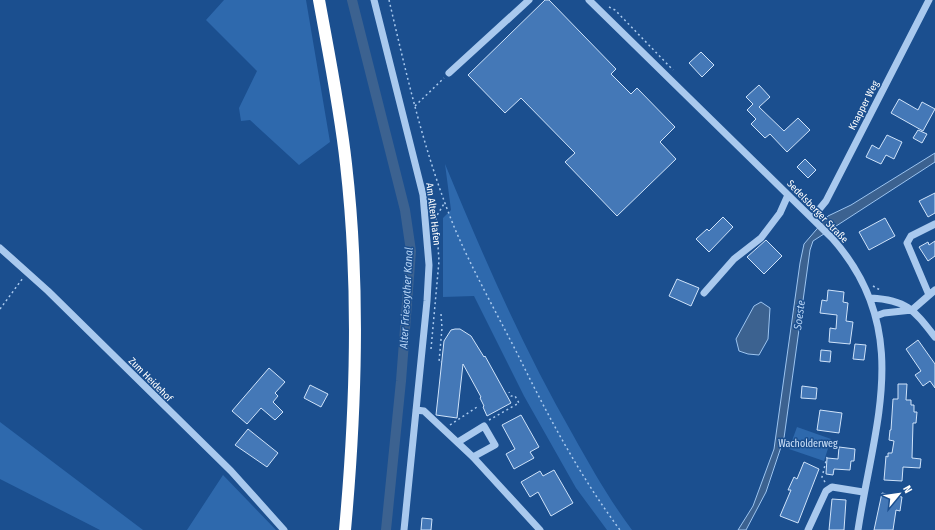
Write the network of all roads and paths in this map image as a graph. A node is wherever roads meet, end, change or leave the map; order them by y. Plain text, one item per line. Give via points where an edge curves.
1 (319, 0) edge
2 (374, 0) edge
3 (389, 0) edge
4 (529, 0) edge
5 (588, 0) edge
6 (929, 0) edge
7 (449, 73) joint
8 (415, 106) junction
9 (788, 195) junction
10 (814, 220) junction
11 (935, 224) edge
12 (0, 248) edge
13 (28, 272) junction
14 (871, 282) dead end
15 (882, 290) dead end
16 (932, 292) edge
17 (704, 293) dead end
18 (871, 298) junction
19 (0, 309) edge
20 (912, 310) junction
21 (441, 314) dead end
22 (876, 316) junction
23 (935, 337) edge
24 (442, 362) dead end
25 (509, 392) dead end
26 (477, 407) dead end
27 (416, 410) junction
28 (484, 426) junction
29 (444, 429) junction
30 (458, 442) junction
31 (473, 457) junction
32 (827, 457) dead end
33 (829, 489) junction
34 (864, 492) junction
35 (284, 530) edge
36 (345, 530) edge
37 (404, 530) edge
38 (540, 530) edge
39 (620, 530) edge
40 (808, 530) edge
41 (858, 530) edge

1 - 36 highway via 345,158 354,269 356,370
2 - 27 street, Am Alten Hafen via 423,195 427,230 427,301
3 - 8 path
4 - 7 street
5 - 9 street, Sedelsberger Straße
6 - 10 street, Knapper Weg
7 - 8 path
8 - 39 path via 440,188 456,230 540,400 582,474
9 - 10 street, Sedelsberger Straße
9 - 17 street via 780,213 761,238 734,259
10 - 18 street, Sedelsberger Straße via 852,263
11 - 16 street via 911,236 907,243
12 - 13 street, Zum Heidehof
13 - 19 path
13 - 35 street, Zum Heidehof via 231,472
14 - 15 path via 873,286
16 - 20 street
18 - 20 street via 893,300
18 - 22 street, Sedelsberger Straße
20 - 22 street
20 - 23 street
21 - 24 path via 439,362
22 - 34 street, Sedelsberger Straße via 883,362 881,394
25 - 28 path via 519,403 487,421
26 - 29 path
27 - 29 street via 424,411
27 - 37 street, Am Alten Hafen
28 - 30 street
28 - 31 street via 495,445
29 - 30 street
30 - 31 street
31 - 38 street
32 - 33 path via 822,477
33 - 34 street via 832,487
33 - 40 street
34 - 41 street, Sedelsberger Straße

